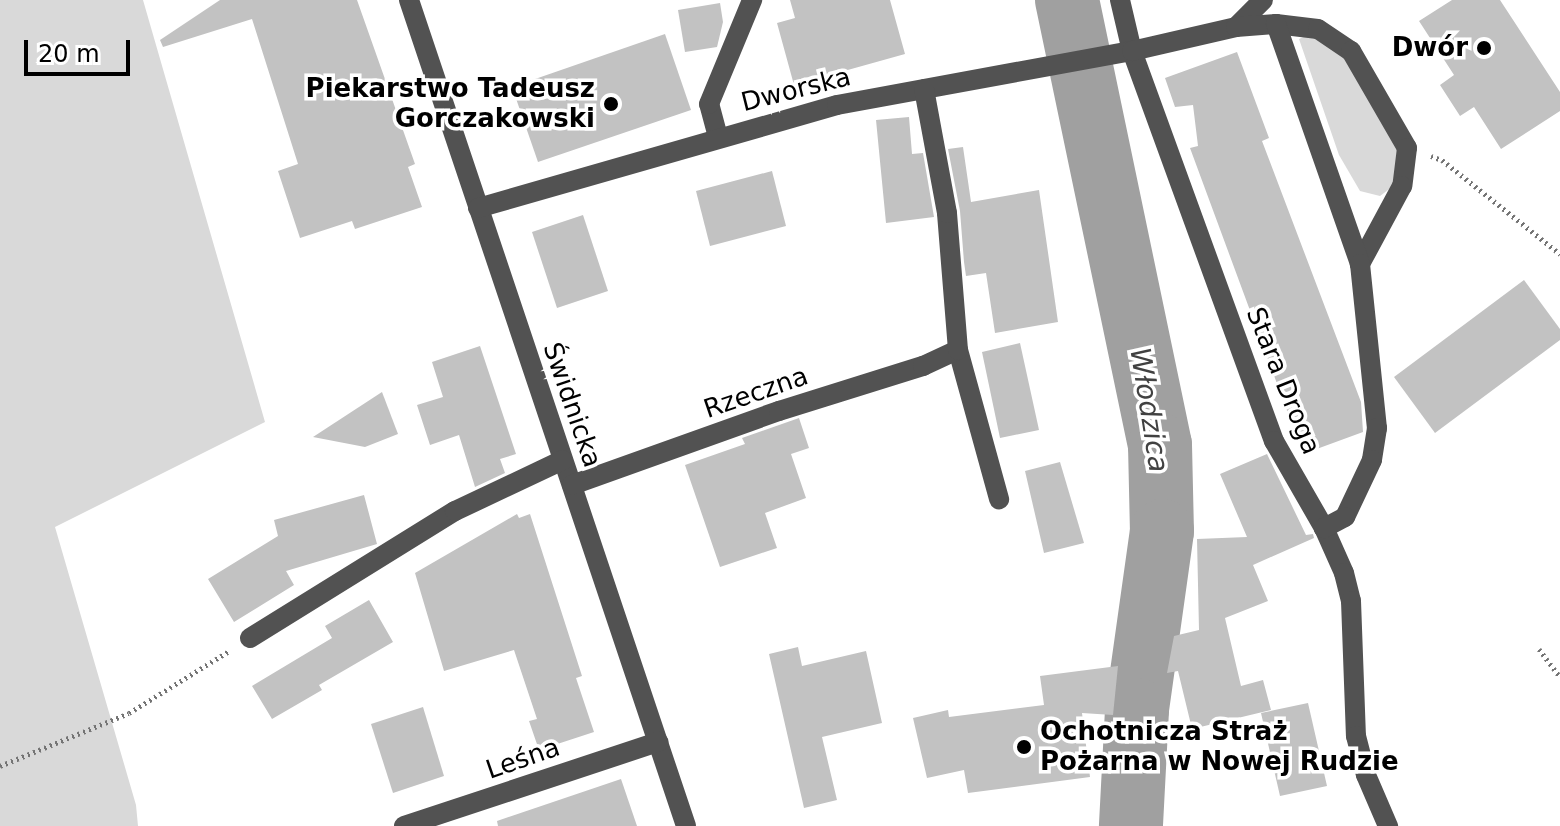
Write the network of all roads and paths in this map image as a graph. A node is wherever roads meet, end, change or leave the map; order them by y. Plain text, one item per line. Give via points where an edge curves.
1 (409, 0) edge
2 (752, 0) edge
3 (1120, 0) edge
4 (1263, 0) edge
5 (1276, 24) junction
6 (1236, 27) junction
7 (1132, 51) junction
8 (924, 89) junction
9 (718, 137) junction
10 (1407, 148) junction
11 (478, 208) junction
12 (1560, 254) edge
13 (1360, 264) junction
14 (958, 350) junction
15 (563, 460) junction
16 (572, 485) junction
17 (999, 499) dead end
18 (1324, 528) junction
19 (250, 638) joint
20 (1539, 649) dead end
21 (1560, 677) edge
22 (658, 742) junction
23 (0, 766) edge
24 (404, 826) edge
25 (686, 826) edge
26 (1388, 826) edge

1 - 11 street, Świdnicka
2 - 9 street via 709,104
3 - 7 street, Stara Droga
4 - 6 street
5 - 6 street, Dworska
5 - 10 street via 1318,29 1351,51
5 - 13 street
6 - 7 street, Dworska
7 - 8 street, Dworska
7 - 18 street, Stara Droga via 1274,441
8 - 9 street, Dworska via 837,105
8 - 14 street via 947,213
9 - 11 street, Dworska
10 - 12 path via 1442,160
10 - 13 street via 1402,186
11 - 15 street, Świdnicka
13 - 18 street via 1377,428 1372,460 1345,517
14 - 16 street, Rzeczna
14 - 17 street
15 - 16 street, Świdnicka
15 - 19 street via 455,511
16 - 22 street, Świdnicka
18 - 26 street, Stara Droga via 1351,601 1356,736
19 - 23 path via 129,713
20 - 21 path
22 - 24 street, Leśna
22 - 25 street, Świdnicka

